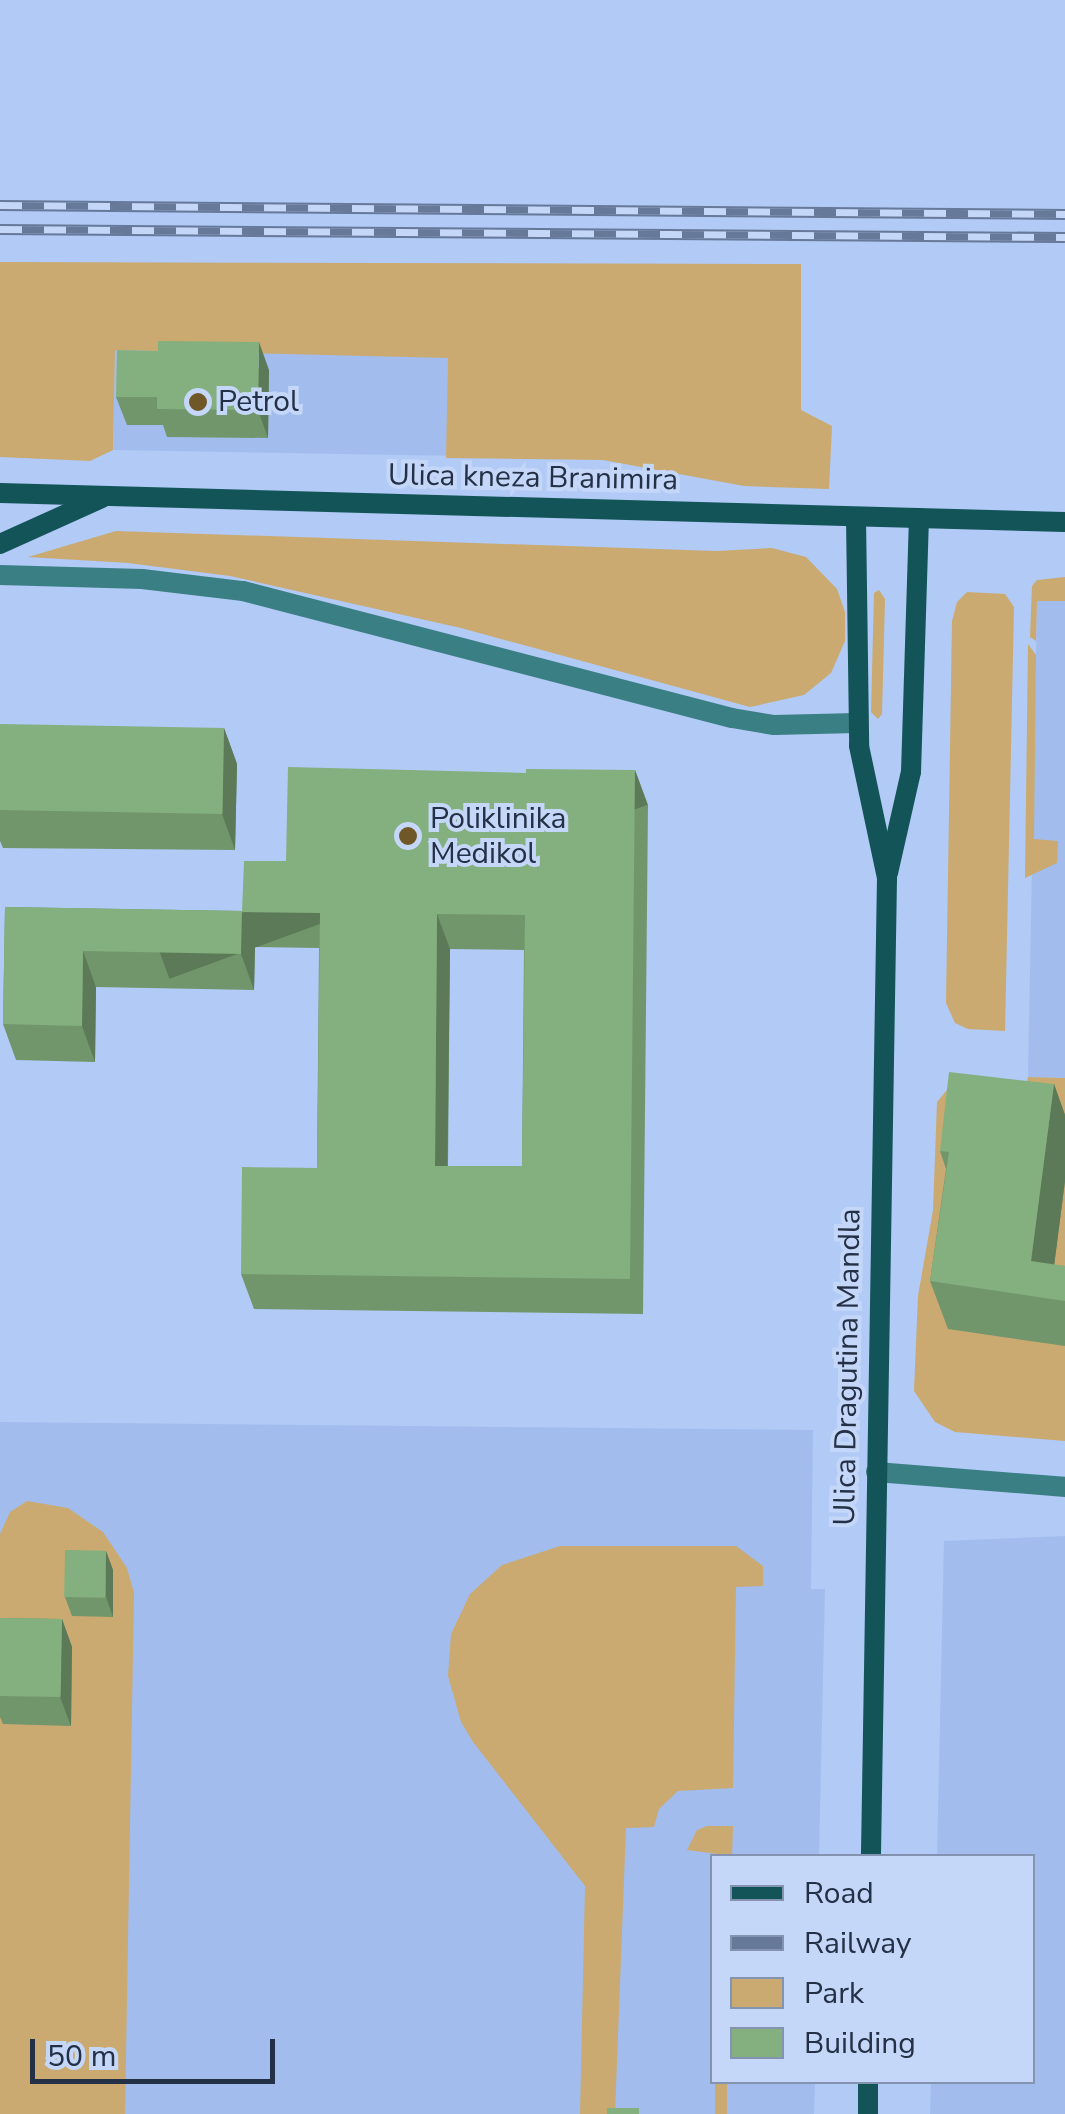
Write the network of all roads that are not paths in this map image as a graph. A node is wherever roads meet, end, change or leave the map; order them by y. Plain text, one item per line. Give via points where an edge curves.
1 (0, 493) edge
2 (104, 497) junction
3 (856, 517) junction
4 (919, 518) junction
5 (1065, 522) edge
6 (0, 544) edge
7 (0, 574) edge
8 (857, 723) junction
9 (886, 878) junction
10 (876, 1472) junction
11 (1065, 1486) edge
12 (872, 1854) edge
13 (868, 2084) edge
14 (868, 2114) edge

1 - 2 main road, Ulica kneza Branimira
2 - 3 main road, Ulica kneza Branimira
2 - 6 main road
3 - 4 main road, Ulica kneza Branimira
3 - 8 main road, Ulica Dragutina Mandla
4 - 5 main road, Ulica kneza Branimira
4 - 9 main road, Ulica Dragutina Mandla via 912,772
7 - 8 street via 243,591 732,718 774,725
8 - 9 main road, Ulica Dragutina Mandla
9 - 10 main road, Ulica Dragutina Mandla
10 - 11 street
10 - 12 main road, Ulica Dragutina Mandla
13 - 14 main road

